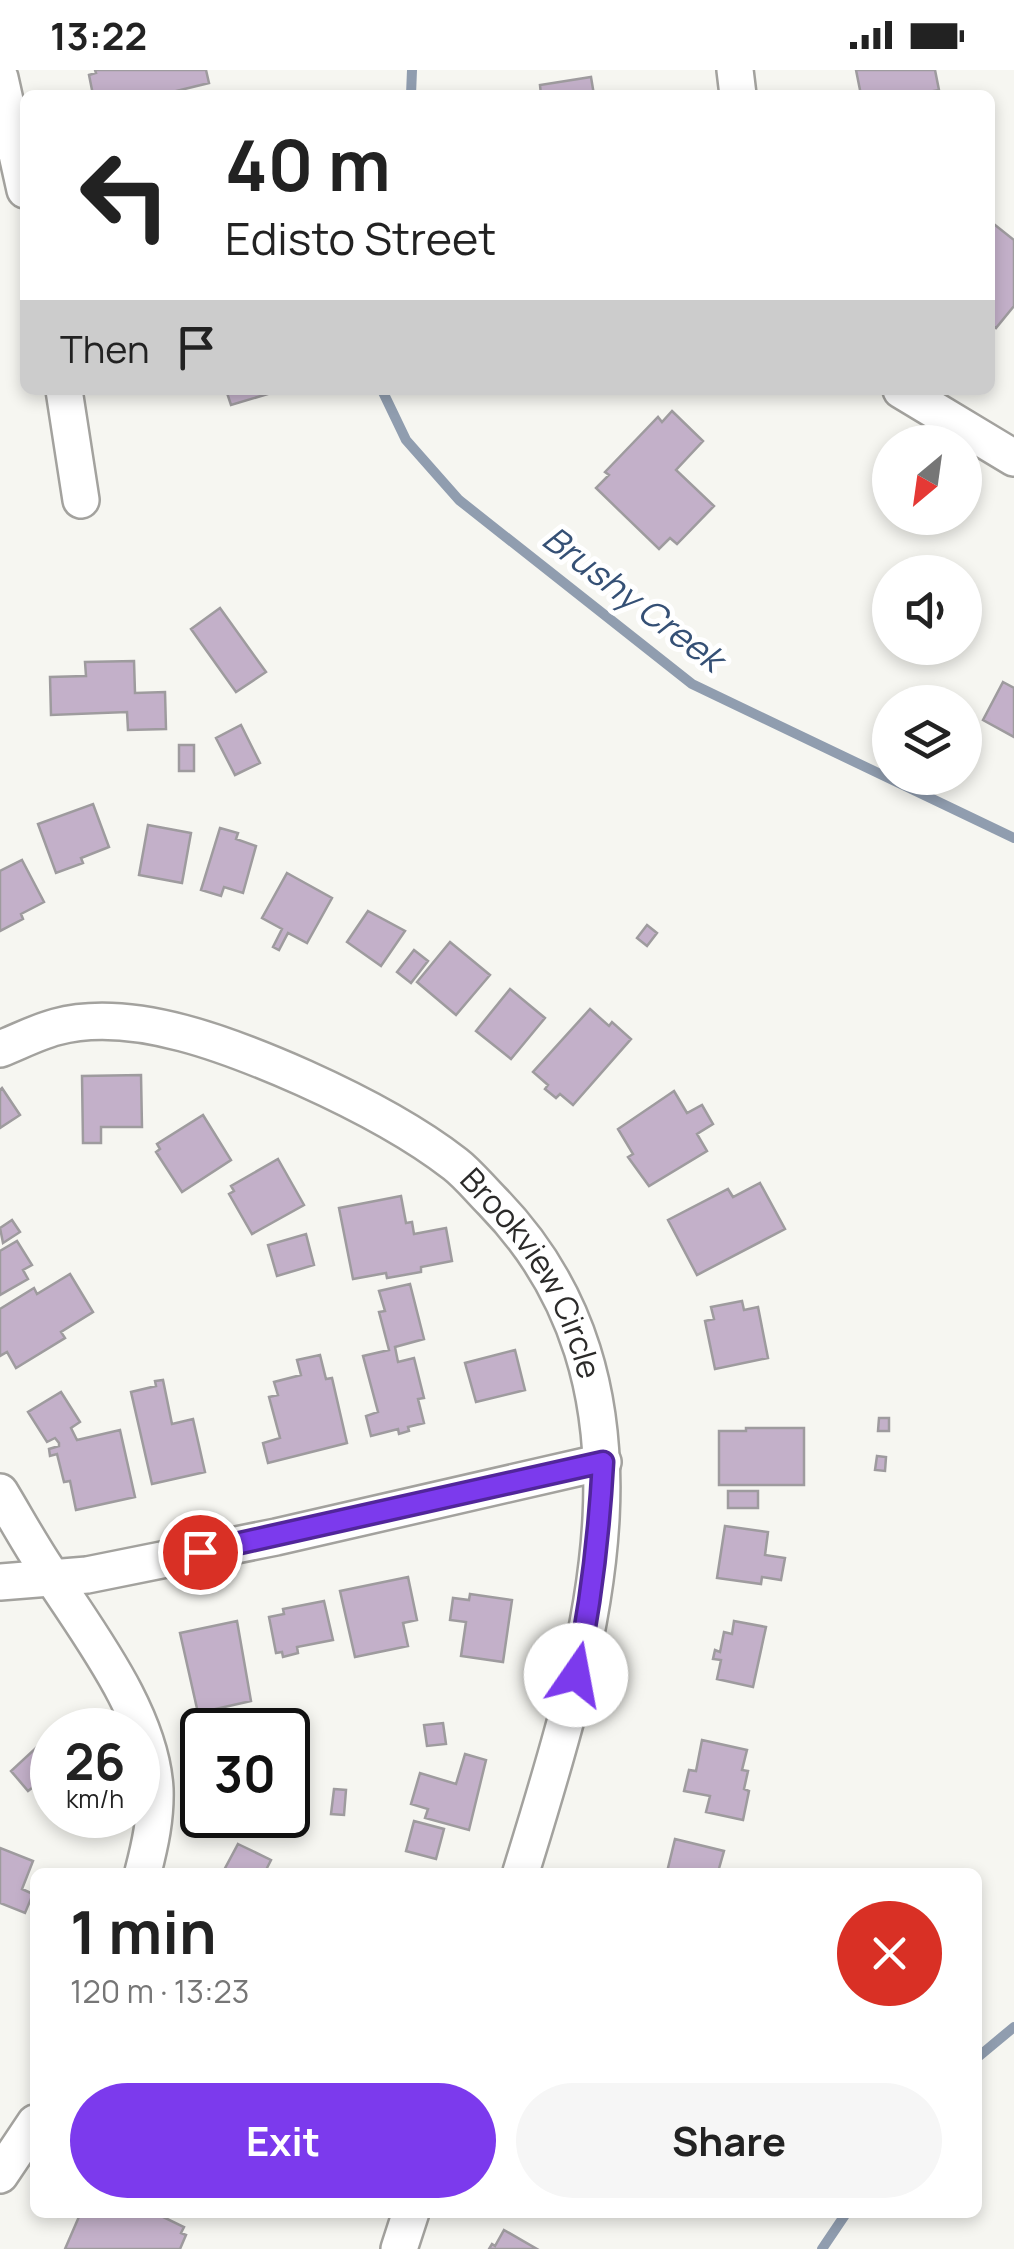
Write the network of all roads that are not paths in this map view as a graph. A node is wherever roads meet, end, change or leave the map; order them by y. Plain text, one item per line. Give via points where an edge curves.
1 (0, 78) edge
2 (20, 168) edge
3 (65, 395) edge
4 (910, 395) edge
5 (1014, 458) edge
6 (82, 500) dead end
7 (0, 1049) edge
8 (603, 1462) junction
9 (0, 1492) edge
10 (52, 1578) junction
11 (0, 1582) edge
12 (143, 1868) edge
13 (522, 1868) edge
14 (30, 2131) edge
15 (0, 2176) edge
16 (410, 2218) edge
17 (399, 2249) edge

1 - 2 street
3 - 6 street
4 - 5 street
7 - 8 street, Brookview Circle via 58,1026 137,1023 290,1072 456,1164 518,1227 549,1272 588,1367
8 - 10 street via 276,1537
8 - 13 street, Brookview Circle via 590,1607 560,1743
9 - 10 street
10 - 11 street
10 - 12 street via 84,1622 149,1756 155,1814
14 - 15 street
16 - 17 street

